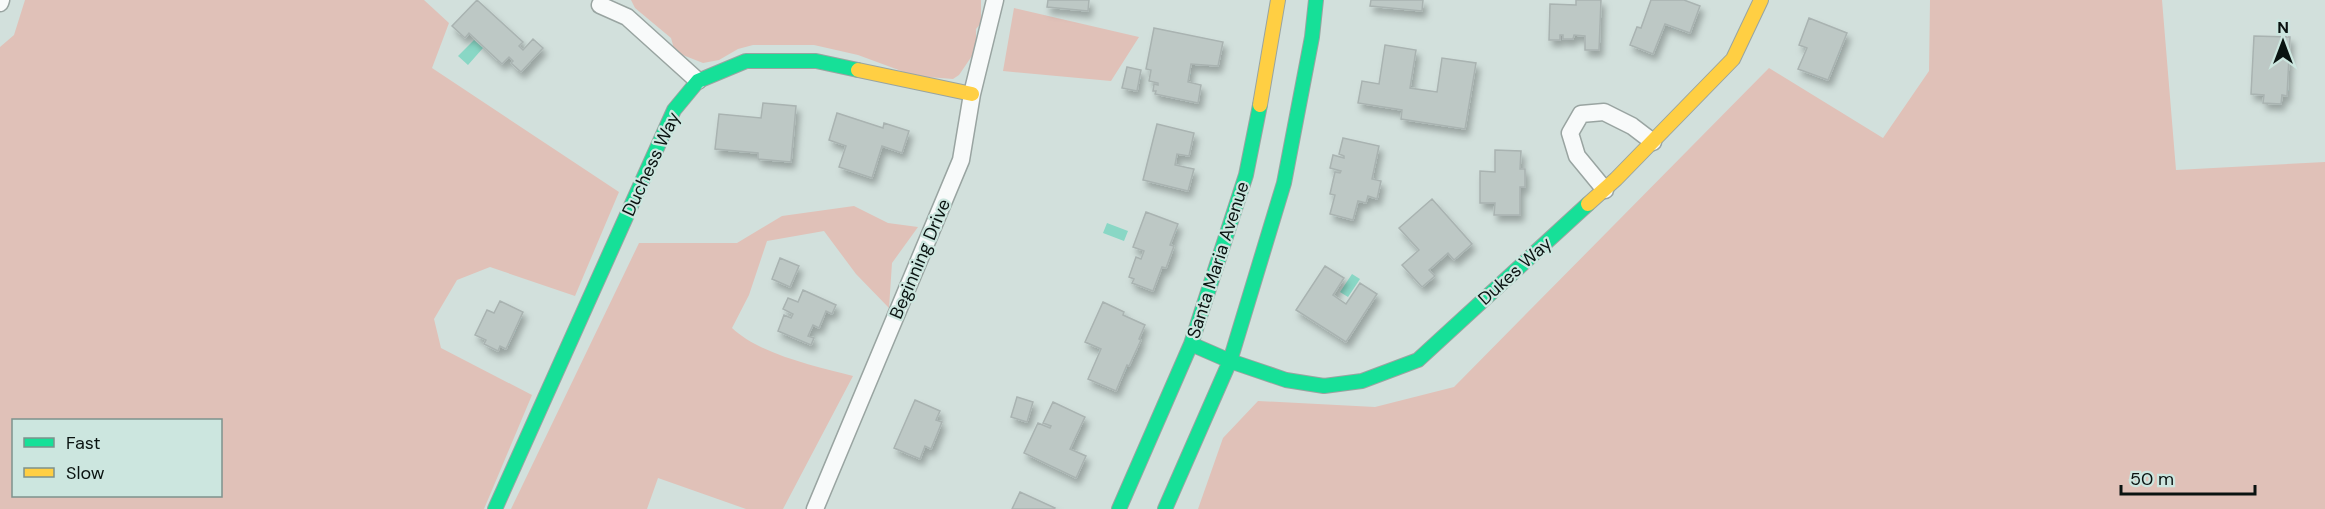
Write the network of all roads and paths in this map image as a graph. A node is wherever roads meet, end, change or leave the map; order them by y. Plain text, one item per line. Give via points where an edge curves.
1 (995, 0) edge
2 (1278, 0) edge
3 (1316, 0) edge
4 (1761, 0) edge
5 (600, 5) dead end
6 (698, 81) junction
7 (972, 94) junction
8 (1653, 142) junction
9 (1605, 190) junction
10 (1191, 344) junction
11 (1230, 361) junction
12 (495, 509) edge
13 (815, 509) edge
14 (1119, 509) edge
15 (1165, 509) edge

1 - 7 street, Beginning Drive
2 - 10 street, Santa Maria Avenue via 1246,175
3 - 11 street via 1284,183
4 - 8 street, Dukes Way via 1733,59
5 - 6 street via 627,17
6 - 7 street, Duchess Way via 746,61 816,61
6 - 12 street, Duchess Way via 674,110
7 - 13 street, Beginning Drive via 961,160
8 - 9 street, Dukes Way
8 - 9 street via 1604,112 1581,114 1570,133 1577,156
9 - 11 street, Dukes Way via 1418,360 1362,381 1324,386 1286,380
10 - 11 street, Dukes Way
10 - 14 street, Santa Maria Avenue
11 - 15 street

